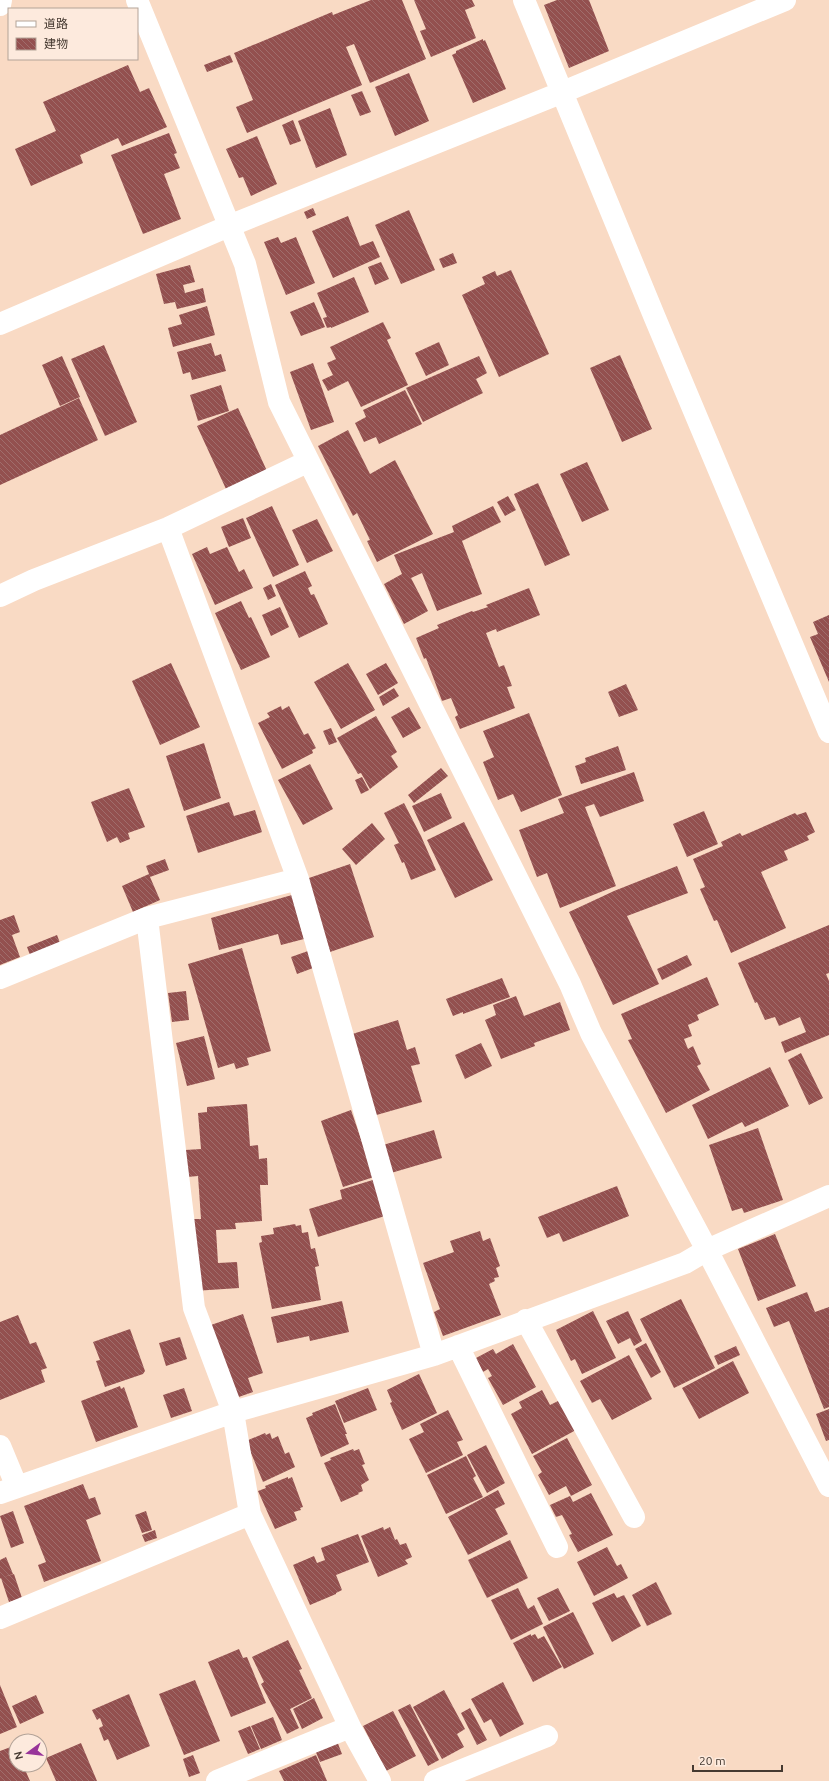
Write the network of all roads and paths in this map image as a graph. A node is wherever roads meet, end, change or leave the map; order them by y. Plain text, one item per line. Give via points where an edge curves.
1 (1, 0) edge
2 (137, 0) edge
3 (524, 0) edge
4 (785, 0) edge
5 (0, 5) edge
6 (562, 92) junction
7 (229, 226) junction
8 (0, 324) edge
9 (307, 462) junction
10 (168, 528) junction
11 (0, 596) edge
12 (829, 732) edge
13 (298, 879) junction
14 (147, 918) junction
15 (0, 978) edge
16 (829, 1196) edge
17 (707, 1250) junction
18 (526, 1320) junction
19 (458, 1346) junction
20 (434, 1354) junction
21 (233, 1412) junction
22 (0, 1446) edge
23 (829, 1486) edge
24 (8, 1490) edge
25 (250, 1514) junction
26 (634, 1517) dead end
27 (557, 1547) dead end
28 (0, 1618) edge
29 (350, 1727) junction
30 (547, 1736) dead end
31 (217, 1781) edge
32 (380, 1781) edge
33 (435, 1781) edge

1 - 5 street
2 - 7 street
3 - 6 street
4 - 6 street
6 - 7 street
6 - 12 street
7 - 8 street
7 - 9 street via 245,264 279,402
9 - 10 street
9 - 17 street via 570,984 592,1033
10 - 11 street via 34,580
10 - 13 street
13 - 14 street
13 - 20 street
14 - 15 street
14 - 21 street via 194,1308
16 - 17 street
17 - 18 street via 685,1264
17 - 23 street
18 - 19 street
18 - 26 street
19 - 20 street
19 - 27 street
20 - 21 street
21 - 24 street
21 - 25 street
22 - 24 street
25 - 28 street
25 - 29 street
29 - 31 street
29 - 32 street
30 - 33 street

